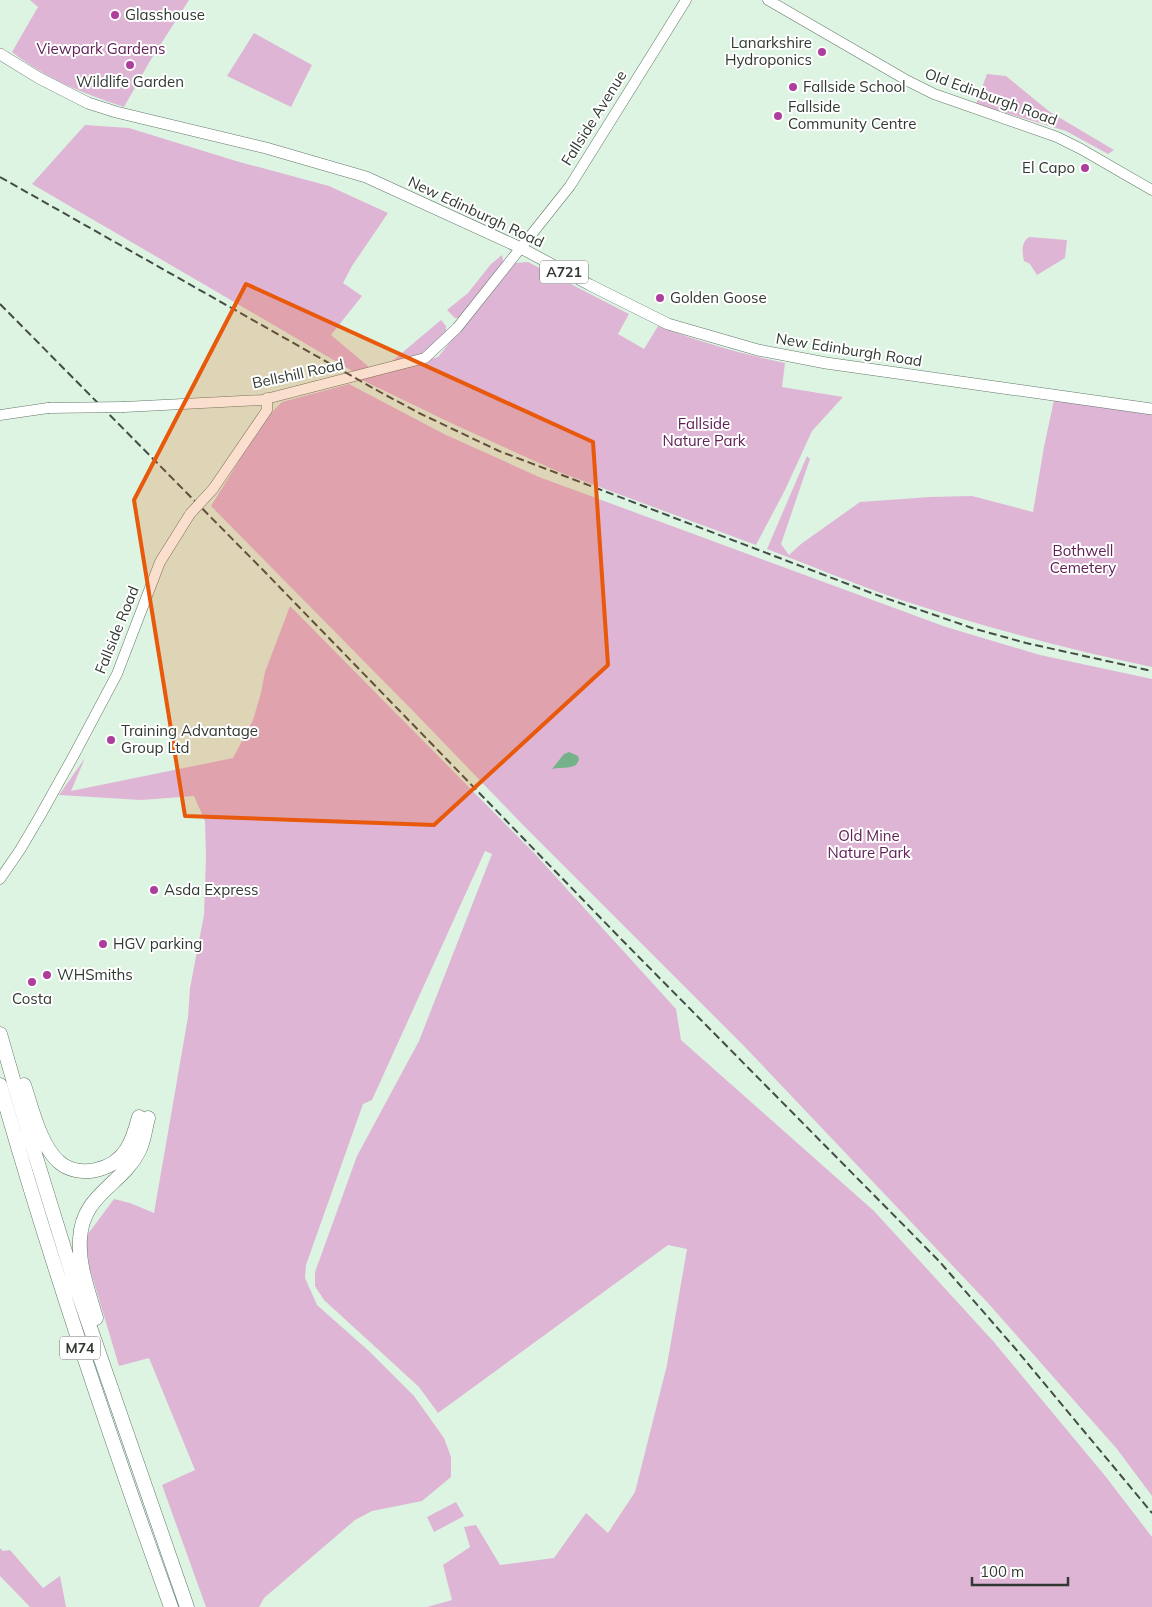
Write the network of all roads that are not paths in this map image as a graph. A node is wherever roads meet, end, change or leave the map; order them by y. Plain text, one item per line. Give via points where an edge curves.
1 (686, 0) edge
2 (768, 0) edge
3 (0, 54) edge
4 (1152, 190) edge
5 (521, 248) junction
6 (267, 398) junction
7 (1152, 409) edge
8 (0, 415) edge
9 (0, 879) edge
10 (0, 1021) edge
11 (0, 1034) edge
12 (0, 1085) edge
13 (123, 1423) junction
14 (113, 1445) junction
15 (164, 1607) edge
16 (171, 1607) edge
17 (187, 1607) edge

1 - 5 main road, Fallside Avenue via 570,186
2 - 4 main road, Old Edinburgh Road via 934,94 1057,137
3 - 5 main road, New Edinburgh Road / A721 via 88,103 266,148 366,178
5 - 6 main road, Bellshill Road via 457,328 425,358
5 - 7 main road, New Edinburgh Road / A721 via 668,324 758,350
6 - 8 main road, Bellshill Road, bridge via 48,408
6 - 9 main road, Fallside Road, bridge via 267,410 213,489 190,514 160,562 117,674 40,816
10 - 13 highway via 43,1139 60,1162 75,1170 90,1171 108,1166 126,1151 143,1117 138,1152 124,1172 101,1192 85,1215 80,1238 82,1264
11 - 13 highway, M74 via 76,1287
12 - 14 highway, M74 via 32,1196
13 - 17 highway, M74
14 - 15 highway, M74 via 136,1527
14 - 16 highway, M74

